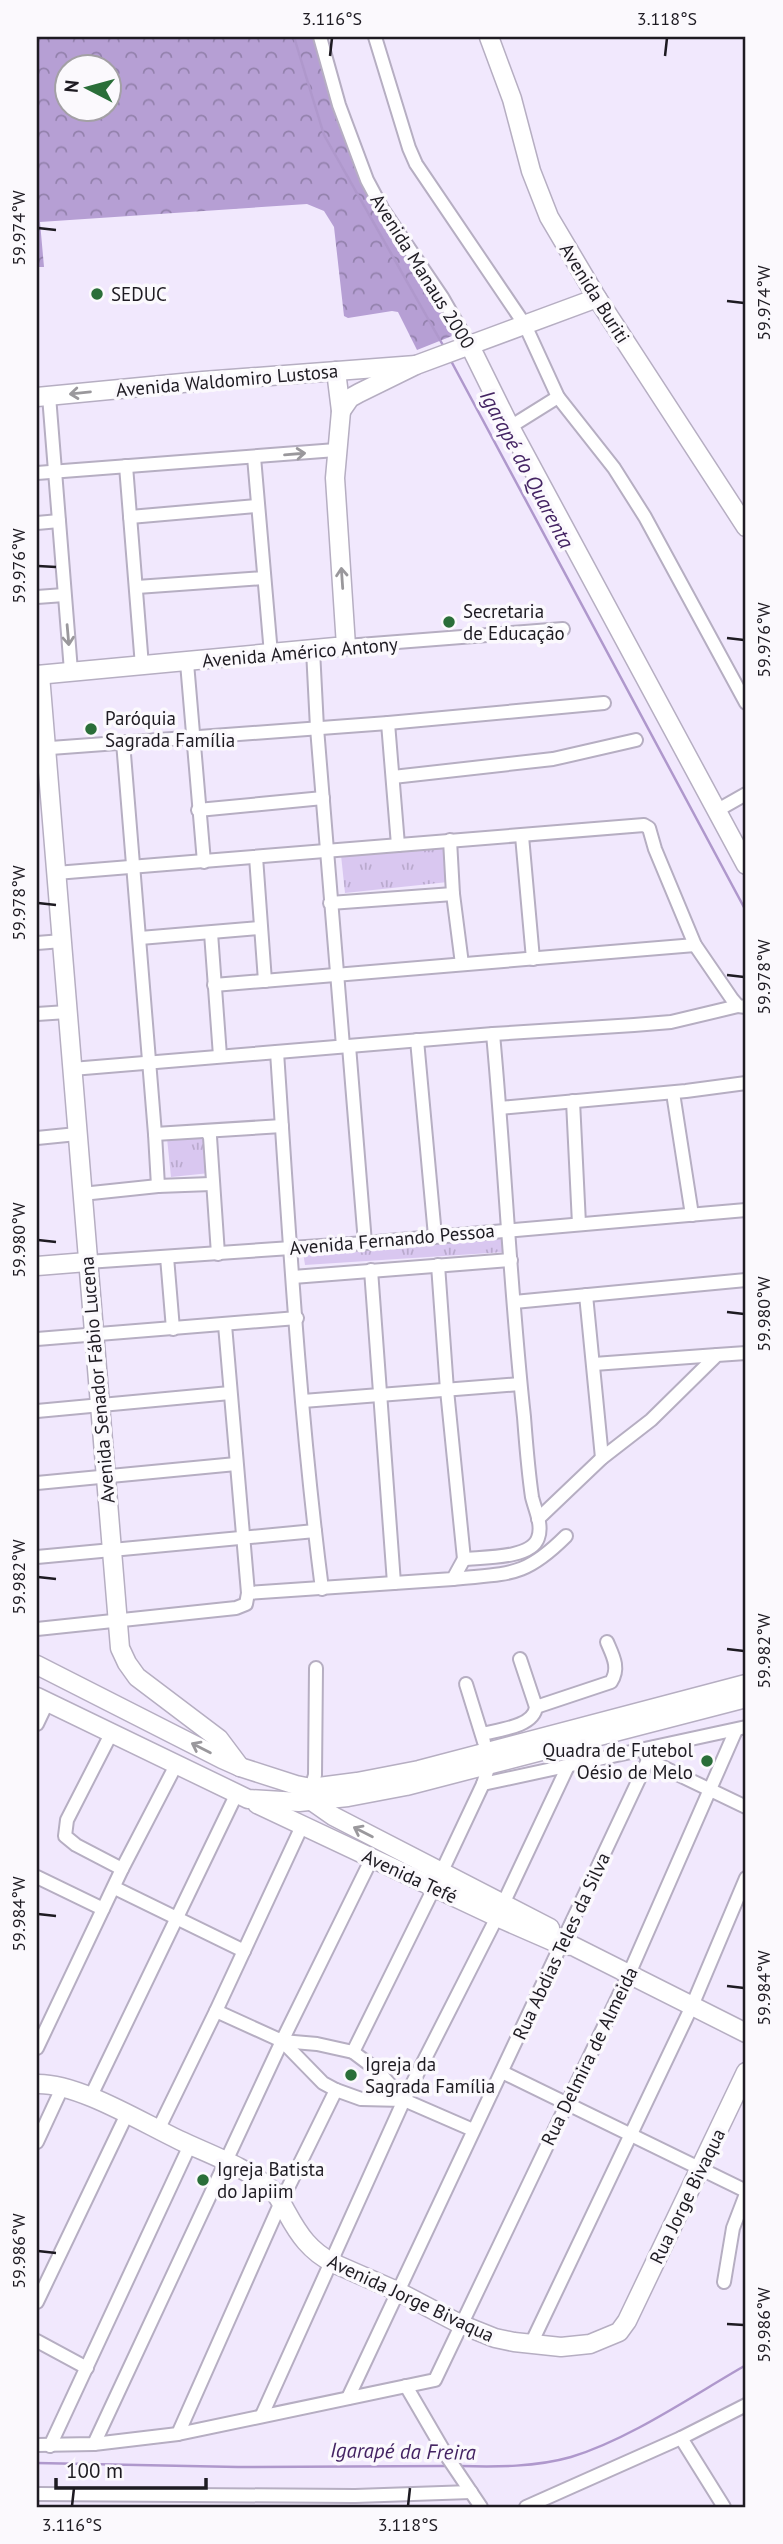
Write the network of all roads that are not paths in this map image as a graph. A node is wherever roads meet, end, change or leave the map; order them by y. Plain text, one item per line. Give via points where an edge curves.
1 (320, 37) edge
2 (375, 37) edge
3 (489, 37) edge
4 (597, 298) junction
5 (525, 325) junction
6 (466, 347) junction
7 (416, 365) junction
8 (336, 371) junction
9 (43, 396) edge
10 (558, 397) junction
11 (341, 411) junction
12 (510, 427) junction
13 (336, 450) junction
14 (254, 457) junction
15 (126, 466) junction
16 (54, 471) junction
17 (37, 473) edge
18 (257, 506) junction
19 (131, 517) junction
20 (59, 521) junction
21 (37, 523) edge
22 (746, 527) edge
23 (264, 578) junction
24 (137, 587) junction
25 (64, 595) junction
26 (37, 597) edge
27 (563, 629) dead end
28 (346, 646) junction
29 (313, 650) junction
30 (271, 654) junction
31 (187, 663) junction
32 (142, 666) junction
33 (71, 671) junction
34 (38, 675) edge
35 (604, 703) dead end
36 (746, 703) edge
37 (388, 723) junction
38 (317, 728) junction
39 (193, 737) junction
40 (636, 740) dead end
41 (123, 742) junction
42 (41, 749) edge
43 (393, 777) junction
44 (746, 794) edge
45 (323, 798) junction
46 (198, 810) junction
47 (716, 811) junction
48 (522, 836) junction
49 (450, 840) junction
50 (398, 845) junction
51 (327, 852) junction
52 (256, 857) junction
53 (204, 862) junction
54 (746, 865) edge
55 (132, 867) junction
56 (56, 873) junction
57 (453, 894) junction
58 (330, 903) junction
59 (260, 928) junction
60 (211, 933) junction
61 (139, 938) junction
62 (62, 941) junction
63 (37, 943) edge
64 (695, 945) junction
65 (533, 959) junction
66 (462, 964) junction
67 (337, 975) junction
68 (265, 981) junction
69 (214, 985) junction
70 (742, 1007) edge
71 (67, 1012) junction
72 (37, 1014) edge
73 (493, 1034) junction
74 (417, 1040) junction
75 (346, 1046) junction
76 (277, 1052) junction
77 (220, 1056) junction
78 (150, 1064) junction
79 (72, 1069) junction
80 (746, 1083) edge
81 (673, 1093) junction
82 (573, 1101) junction
83 (500, 1108) junction
84 (282, 1126) junction
85 (207, 1132) junction
86 (77, 1134) junction
87 (156, 1134) junction
88 (37, 1138) edge
89 (211, 1184) junction
90 (158, 1186) junction
91 (82, 1194) junction
92 (746, 1210) edge
93 (692, 1215) junction
94 (579, 1224) junction
95 (509, 1229) junction
96 (435, 1236) junction
97 (365, 1243) junction
98 (291, 1248) junction
99 (218, 1254) junction
100 (167, 1256) junction
101 (511, 1259) junction
102 (87, 1262) junction
103 (438, 1265) junction
104 (37, 1266) edge
105 (371, 1270) junction
106 (293, 1277) junction
107 (746, 1280) edge
108 (586, 1294) junction
109 (514, 1302) junction
110 (297, 1318) junction
111 (225, 1325) junction
112 (173, 1329) junction
113 (94, 1334) junction
114 (37, 1339) edge
115 (746, 1353) edge
116 (717, 1356) junction
117 (594, 1364) junction
118 (520, 1384) junction
119 (447, 1390) junction
120 (230, 1393) junction
121 (379, 1395) junction
122 (303, 1401) junction
123 (100, 1405) junction
124 (37, 1411) edge
125 (602, 1458) junction
126 (236, 1464) junction
127 (107, 1477) junction
128 (37, 1483) edge
129 (538, 1519) junction
130 (315, 1531) junction
131 (242, 1536) junction
132 (566, 1536) dead end
133 (111, 1549) junction
134 (37, 1558) edge
135 (464, 1559) junction
136 (453, 1579) junction
137 (394, 1583) junction
138 (322, 1589) junction
139 (248, 1593) junction
140 (117, 1619) junction
141 (37, 1629) edge
142 (607, 1642) dead end
143 (520, 1659) dead end
144 (37, 1665) edge
145 (316, 1668) dead end
146 (466, 1684) dead end
147 (746, 1684) edge
148 (746, 1698) edge
149 (42, 1700) edge
150 (536, 1707) junction
151 (37, 1724) edge
152 (741, 1728) edge
153 (111, 1734) junction
154 (482, 1734) junction
155 (645, 1754) junction
156 (488, 1759) junction
157 (176, 1765) junction
158 (568, 1766) junction
159 (240, 1767) junction
160 (483, 1784) junction
161 (710, 1789) junction
162 (312, 1795) junction
163 (243, 1796) junction
164 (746, 1807) edge
165 (302, 1825) junction
166 (372, 1858) junction
167 (122, 1869) junction
168 (746, 1878) edge
169 (38, 1880) edge
170 (438, 1881) junction
171 (114, 1888) junction
172 (103, 1909) junction
173 (500, 1910) junction
174 (176, 1916) junction
175 (566, 1942) junction
176 (244, 1951) junction
177 (629, 1974) junction
178 (692, 2006) junction
179 (216, 2011) junction
180 (746, 2033) edge
181 (282, 2041) junction
182 (37, 2048) edge
183 (353, 2052) junction
184 (502, 2072) junction
185 (746, 2072) edge
186 (37, 2084) edge
187 (62, 2088) junction
188 (336, 2090) junction
189 (90, 2098) junction
190 (404, 2100) junction
191 (566, 2104) junction
192 (127, 2114) junction
193 (158, 2130) junction
194 (473, 2130) junction
195 (630, 2134) junction
196 (37, 2142) edge
197 (190, 2145) junction
198 (226, 2162) junction
199 (700, 2167) junction
200 (746, 2192) edge
201 (281, 2202) junction
202 (333, 2263) junction
203 (724, 2282) dead end
204 (397, 2291) junction
205 (37, 2302) edge
206 (627, 2320) joint
207 (460, 2324) junction
208 (37, 2341) edge
209 (531, 2344) junction
210 (87, 2368) junction
211 (406, 2386) junction
212 (348, 2398) junction
213 (746, 2405) edge
214 (262, 2415) junction
215 (178, 2434) junction
216 (681, 2438) junction
217 (94, 2444) junction
218 (43, 2445) edge
219 (468, 2487) junction
220 (37, 2494) edge
221 (481, 2507) edge
222 (526, 2507) edge
223 (724, 2507) edge

1 - 6 street, Avenida Manaus 2000 via 367,180 442,297
2 - 5 street via 416,164
3 - 4 street, Avenida Buriti via 541,199
4 - 5 street, Avenida Waldomiro Lustosa
4 - 22 street, Avenida Buriti
5 - 6 street, Avenida Waldomiro Lustosa
5 - 10 street
6 - 7 street, Avenida Waldomiro Lustosa
6 - 12 street, Avenida Manaus 2000
7 - 8 street, Avenida Waldomiro Lustosa
7 - 11 street, Avenida Waldomiro Lustosa via 350,398
8 -> 9 street, Avenida Waldomiro Lustosa
8 - 11 street
9 - 16 street
10 - 12 street
10 - 36 street via 614,468 645,517
11 - 13 street
12 - 47 street, Avenida Manaus 2000
14 -> 13 street
28 -> 13 street
14 - 15 street
14 - 18 street
15 - 16 street
15 - 19 street
16 - 17 street
16 - 20 street
18 - 19 street
18 - 23 street
19 - 24 street
20 - 21 street
20 - 25 street
23 - 24 street
23 - 30 street
24 - 32 street
25 - 26 street
25 -> 33 street
27 - 28 street, Avenida Américo Antony
28 - 29 street, Avenida Américo Antony
29 - 30 street, Avenida Américo Antony
29 - 38 street
30 - 31 street, Avenida Américo Antony
31 - 32 street, Avenida Américo Antony
31 - 39 street
32 - 33 street, Avenida Américo Antony
33 - 34 street, Avenida Américo Antony
34 - 42 street, Avenida Senador Fábio Lucena
35 - 37 street
37 - 38 street
37 - 43 street
38 - 39 street
38 - 45 street
39 - 41 street
39 - 46 street
40 - 43 street via 533,762
41 - 42 street
41 - 55 street
42 - 56 street, Avenida Senador Fábio Lucena
43 - 50 street
44 - 47 street
45 - 46 street
45 - 51 street
46 - 53 street
47 - 54 street, Avenida Manaus 2000
48 - 49 street
48 - 64 street via 640,825 649,828
48 - 65 street
49 - 50 street
49 - 57 street
50 - 51 street
51 - 52 street
51 - 58 street
52 - 53 street
52 - 59 street
53 - 55 street
55 - 56 street
55 - 61 street
56 - 62 street, Avenida Senador Fábio Lucena
57 - 58 street
57 - 66 street
58 - 67 street
59 - 60 street
59 - 68 street
60 - 61 street
60 - 69 street
61 - 78 street
62 - 63 street
62 - 71 street, Avenida Senador Fábio Lucena
64 - 65 street
64 - 70 street
65 - 66 street
66 - 67 street
67 - 68 street
67 - 75 street
68 - 69 street
69 - 77 street
70 - 73 street via 671,1022
71 - 72 street
71 - 79 street, Avenida Senador Fábio Lucena
73 - 74 street
73 - 83 street
74 - 75 street
74 - 96 street
75 - 76 street
75 - 97 street
76 - 77 street
76 - 84 street
77 - 78 street
78 - 79 street
78 - 87 street
79 - 86 street, Avenida Senador Fábio Lucena
80 - 81 street
81 - 82 street
81 - 93 street
82 - 83 street
82 - 94 street
83 - 95 street
84 - 85 street
84 - 98 street
85 - 87 street
85 - 89 street
86 - 88 street
86 - 91 street, Avenida Senador Fábio Lucena
87 - 90 street
89 - 90 street
89 - 99 street
90 - 91 street
91 - 102 street, Avenida Senador Fábio Lucena
92 - 93 street, Avenida Fernando Pessoa
93 - 94 street, Avenida Fernando Pessoa
94 - 95 street, Avenida Fernando Pessoa
95 - 96 street, Avenida Fernando Pessoa
95 - 101 street
96 - 97 street, Avenida Fernando Pessoa
97 - 98 street, Avenida Fernando Pessoa
98 - 99 street, Avenida Fernando Pessoa
98 - 106 street
99 - 100 street, Avenida Fernando Pessoa
100 - 102 street, Avenida Fernando Pessoa
100 - 112 street
101 - 103 street
101 - 109 street
102 - 104 street, Avenida Fernando Pessoa
102 - 113 street, Avenida Senador Fábio Lucena
103 - 105 street
103 - 119 street
105 - 106 street
105 - 121 street
106 - 110 street
107 - 108 street
108 - 109 street
108 - 117 street
109 - 118 street
110 - 111 street
110 - 122 street
111 - 112 street
111 - 120 street
112 - 113 street
113 - 114 street
113 - 123 street, Avenida Senador Fábio Lucena
115 - 116 street
116 - 117 street
116 - 125 street via 651,1420
117 - 125 street
118 - 119 street
118 - 129 street
119 - 121 street
119 - 135 street
120 - 123 street
120 - 126 street
121 - 122 street
121 - 137 street
122 - 130 street
123 - 124 street
123 - 127 street, Avenida Senador Fábio Lucena
125 - 129 street
126 - 127 street
126 - 131 street
127 - 128 street
127 - 133 street, Avenida Senador Fábio Lucena
129 - 135 street via 538,1538 524,1551
130 - 131 street
130 - 138 street
131 - 133 street
131 - 139 street
132 - 136 street via 546,1556 521,1570
133 - 134 street
133 - 140 street, Avenida Senador Fábio Lucena
135 - 136 street
136 - 137 street
137 - 138 street
138 - 139 street
139 - 140 street via 246,1604 236,1608
140 - 141 street
140 - 159 street, Avenida Senador Fábio Lucena via 120,1648 137,1677 219,1739
142 - 150 street via 615,1661 611,1682
143 - 150 street
159 -> 144 street
145 - 162 street
146 - 154 street
147 - 156 street
148 - 156 street
149 - 151 street
149 - 153 street, Avenida Tefé
150 - 154 street via 531,1718
152 - 155 street
152 - 161 street, Rua Delmira de Almeida
153 - 157 street, Avenida Tefé
153 - 167 street via 67,1820 65,1836
154 - 156 street
155 - 158 street
155 - 161 street
155 - 175 street, Rua Abdias Teles da Silva
156 - 160 street
156 - 162 street via 406,1786
157 - 163 street, Avenida Tefé
157 - 167 street
158 - 160 street
158 - 173 street
159 - 162 street
160 - 170 street
161 - 164 street
161 - 177 street, Rua Delmira de Almeida
162 - 163 street
170 -> 162 street, Avenida Tefé via 333,1816
163 - 165 street, Avenida Tefé
163 - 174 street
165 - 166 street, Avenida Tefé
165 - 176 street
166 - 170 street, Avenida Tefé
166 - 181 street
167 - 171 street
168 - 178 street
169 - 172 street
170 - 173 street, Avenida Tefé
170 - 183 street
171 - 172 street
171 - 174 street
172 - 182 street
173 - 175 street, Avenida Tefé
173 - 190 street
174 - 176 street
174 - 189 street
175 - 177 street, Avenida Tefé
175 - 184 street, Rua Abdias Teles da Silva
176 - 179 street
177 - 178 street, Avenida Tefé
177 - 191 street, Rua Delmira de Almeida
178 - 180 street, Avenida Tefé
178 - 195 street
179 - 181 street
179 - 193 street
181 - 183 street
181 - 188 street via 316,2077
181 - 198 street
183 - 190 street
184 - 191 street
184 - 194 street, Rua Abdias Teles da Silva
185 - 199 street, Rua Jorge Bivaqua
186 - 187 street, Avenida Jorge Bivaqua
187 - 189 street, Avenida Jorge Bivaqua
187 - 196 street
188 - 190 street via 361,2099
188 - 201 street
189 - 192 street, Avenida Jorge Bivaqua
190 - 194 street
190 - 202 street
191 - 195 street
191 - 207 street, Rua Delmira de Almeida
192 - 193 street, Avenida Jorge Bivaqua
192 - 205 street
193 - 197 street, Avenida Jorge Bivaqua
194 - 204 street, Rua Abdias Teles da Silva
195 - 199 street
195 - 209 street
197 - 198 street, Avenida Jorge Bivaqua
197 - 210 street
198 - 201 street, Avenida Jorge Bivaqua via 260,2180
198 - 217 street
199 - 200 street
199 - 206 street, Rua Jorge Bivaqua
200 - 203 street via 733,2228
201 - 202 street, Avenida Jorge Bivaqua via 300,2238
201 - 215 street
202 - 204 street, Avenida Jorge Bivaqua
202 - 214 street
204 - 207 street, Avenida Jorge Bivaqua
204 - 212 street, Rua Abdias Teles da Silva
206 - 209 street, Avenida Jorge Bivaqua via 619,2332 590,2344
207 - 209 street, Avenida Jorge Bivaqua via 495,2339
207 - 211 street, Rua Delmira de Almeida via 435,2379
208 - 210 street
210 - 218 street
211 - 212 street
211 - 219 street
212 - 214 street
213 - 216 street
214 - 215 street
215 - 217 street
216 - 222 street
216 - 223 street
217 - 218 street
219 - 220 street via 355,2496
219 - 221 street

